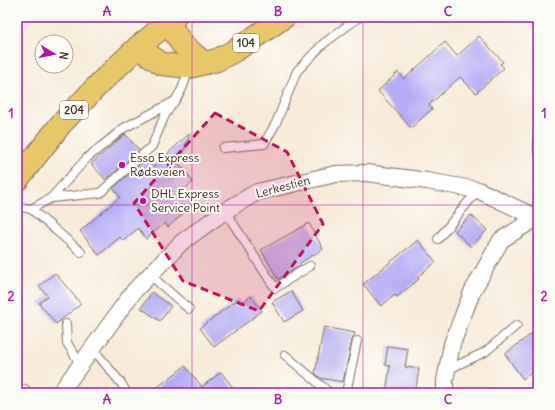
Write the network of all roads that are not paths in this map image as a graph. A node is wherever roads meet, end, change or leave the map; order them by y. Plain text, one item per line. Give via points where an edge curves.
1 (284, 17) edge
2 (359, 17) edge
3 (171, 20) edge
4 (138, 47) junction
5 (196, 61) junction
6 (175, 101) junction
7 (538, 135) edge
8 (224, 148) dead end
9 (538, 151) edge
10 (17, 180) edge
11 (478, 190) junction
12 (51, 198) junction
13 (538, 202) edge
14 (17, 206) edge
15 (32, 208) junction
16 (225, 211) junction
17 (538, 217) edge
18 (438, 239) dead end
19 (82, 252) dead end
20 (310, 266) dead end
21 (150, 275) junction
22 (189, 309) dead end
23 (66, 324) dead end
24 (517, 325) dead end
25 (357, 341) dead end
26 (92, 349) junction
27 (285, 355) dead end
28 (81, 365) junction
29 (447, 370) junction
30 (60, 393) edge
31 (127, 393) edge
32 (330, 393) edge
33 (346, 393) edge
34 (445, 393) edge

1 - 5 main road, 104 via 217,60
2 - 8 lane via 323,44 297,71 276,123 264,144
3 - 4 main road, 204
3 - 5 main road via 182,44
4 - 5 main road, 104 via 162,64
4 - 10 main road, 204 via 61,124
5 - 6 lane
6 - 12 lane via 124,128 87,158
6 - 12 lane via 165,115 152,146 100,193
7 - 9 lane
11 - 16 street, Lerkestien via 367,173 336,174 257,192
11 - 17 street, Lerkestien
11 - 18 lane
12 - 15 lane
13 - 17 lane
14 - 15 lane
15 - 19 lane
16 - 20 lane via 275,288
16 - 21 street, Lerkestien via 182,242
17 - 29 street via 501,240 472,292 452,344
21 - 22 lane
21 - 26 street, Lerkestien via 134,291
23 - 28 lane via 67,343
24 - 29 lane via 485,352
25 - 33 lane
26 - 28 street, Lerkestien
26 - 31 lane
27 - 32 lane
28 - 30 street, Lerkestien
29 - 34 street

